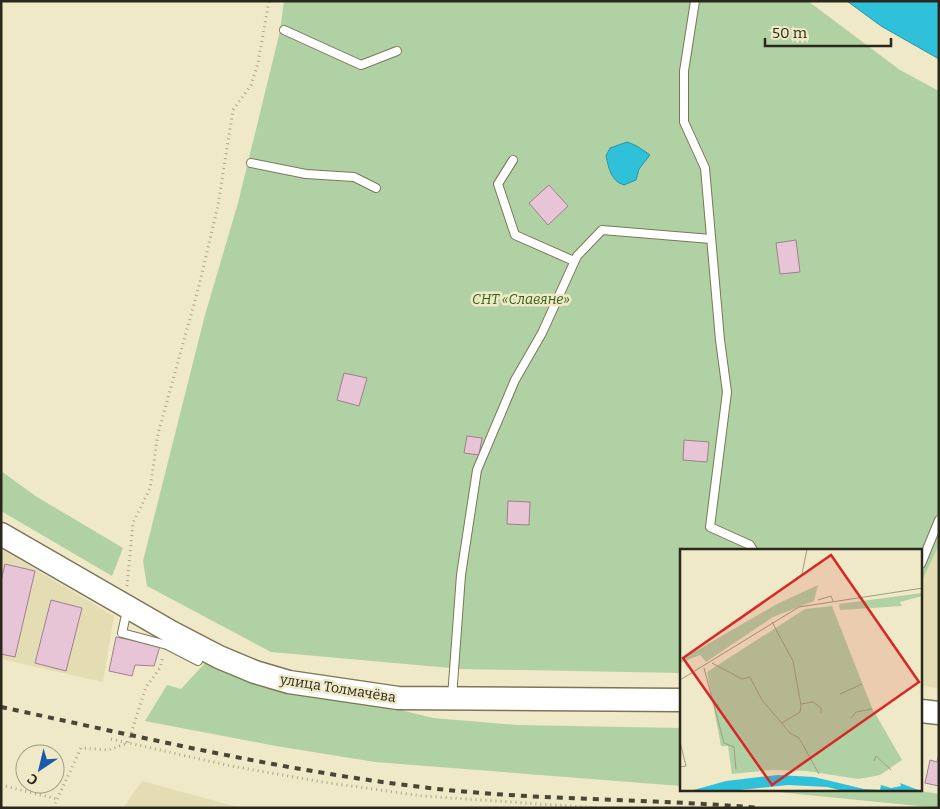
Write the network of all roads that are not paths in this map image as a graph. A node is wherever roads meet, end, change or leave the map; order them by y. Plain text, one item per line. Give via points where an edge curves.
1 (695, 1) edge
2 (284, 30) dead end
3 (398, 51) dead end
4 (513, 160) dead end
5 (251, 163) dead end
6 (376, 188) dead end
7 (711, 239) junction
8 (574, 261) junction
9 (939, 520) edge
10 (1, 534) edge
11 (752, 549) edge
12 (922, 562) edge
13 (122, 604) junction
14 (198, 661) dead end
15 (452, 697) junction
16 (680, 700) edge
17 (922, 711) edge
18 (939, 714) edge

1 - 7 lane via 684,71 684,122 705,168
2 - 3 lane via 361,65
4 - 8 lane via 498,184 515,235
5 - 6 lane via 306,174 354,178
7 - 8 lane via 602,230
7 - 11 lane via 727,392 710,527
8 - 15 lane via 542,333 515,380 477,470 461,575
9 - 12 lane
10 - 13 street, улица Толмачёва
13 - 14 lane via 122,633 167,645
13 - 15 street, улица Толмачёва via 219,657 289,682 398,698
15 - 16 street, улица Толмачёва
17 - 18 street

